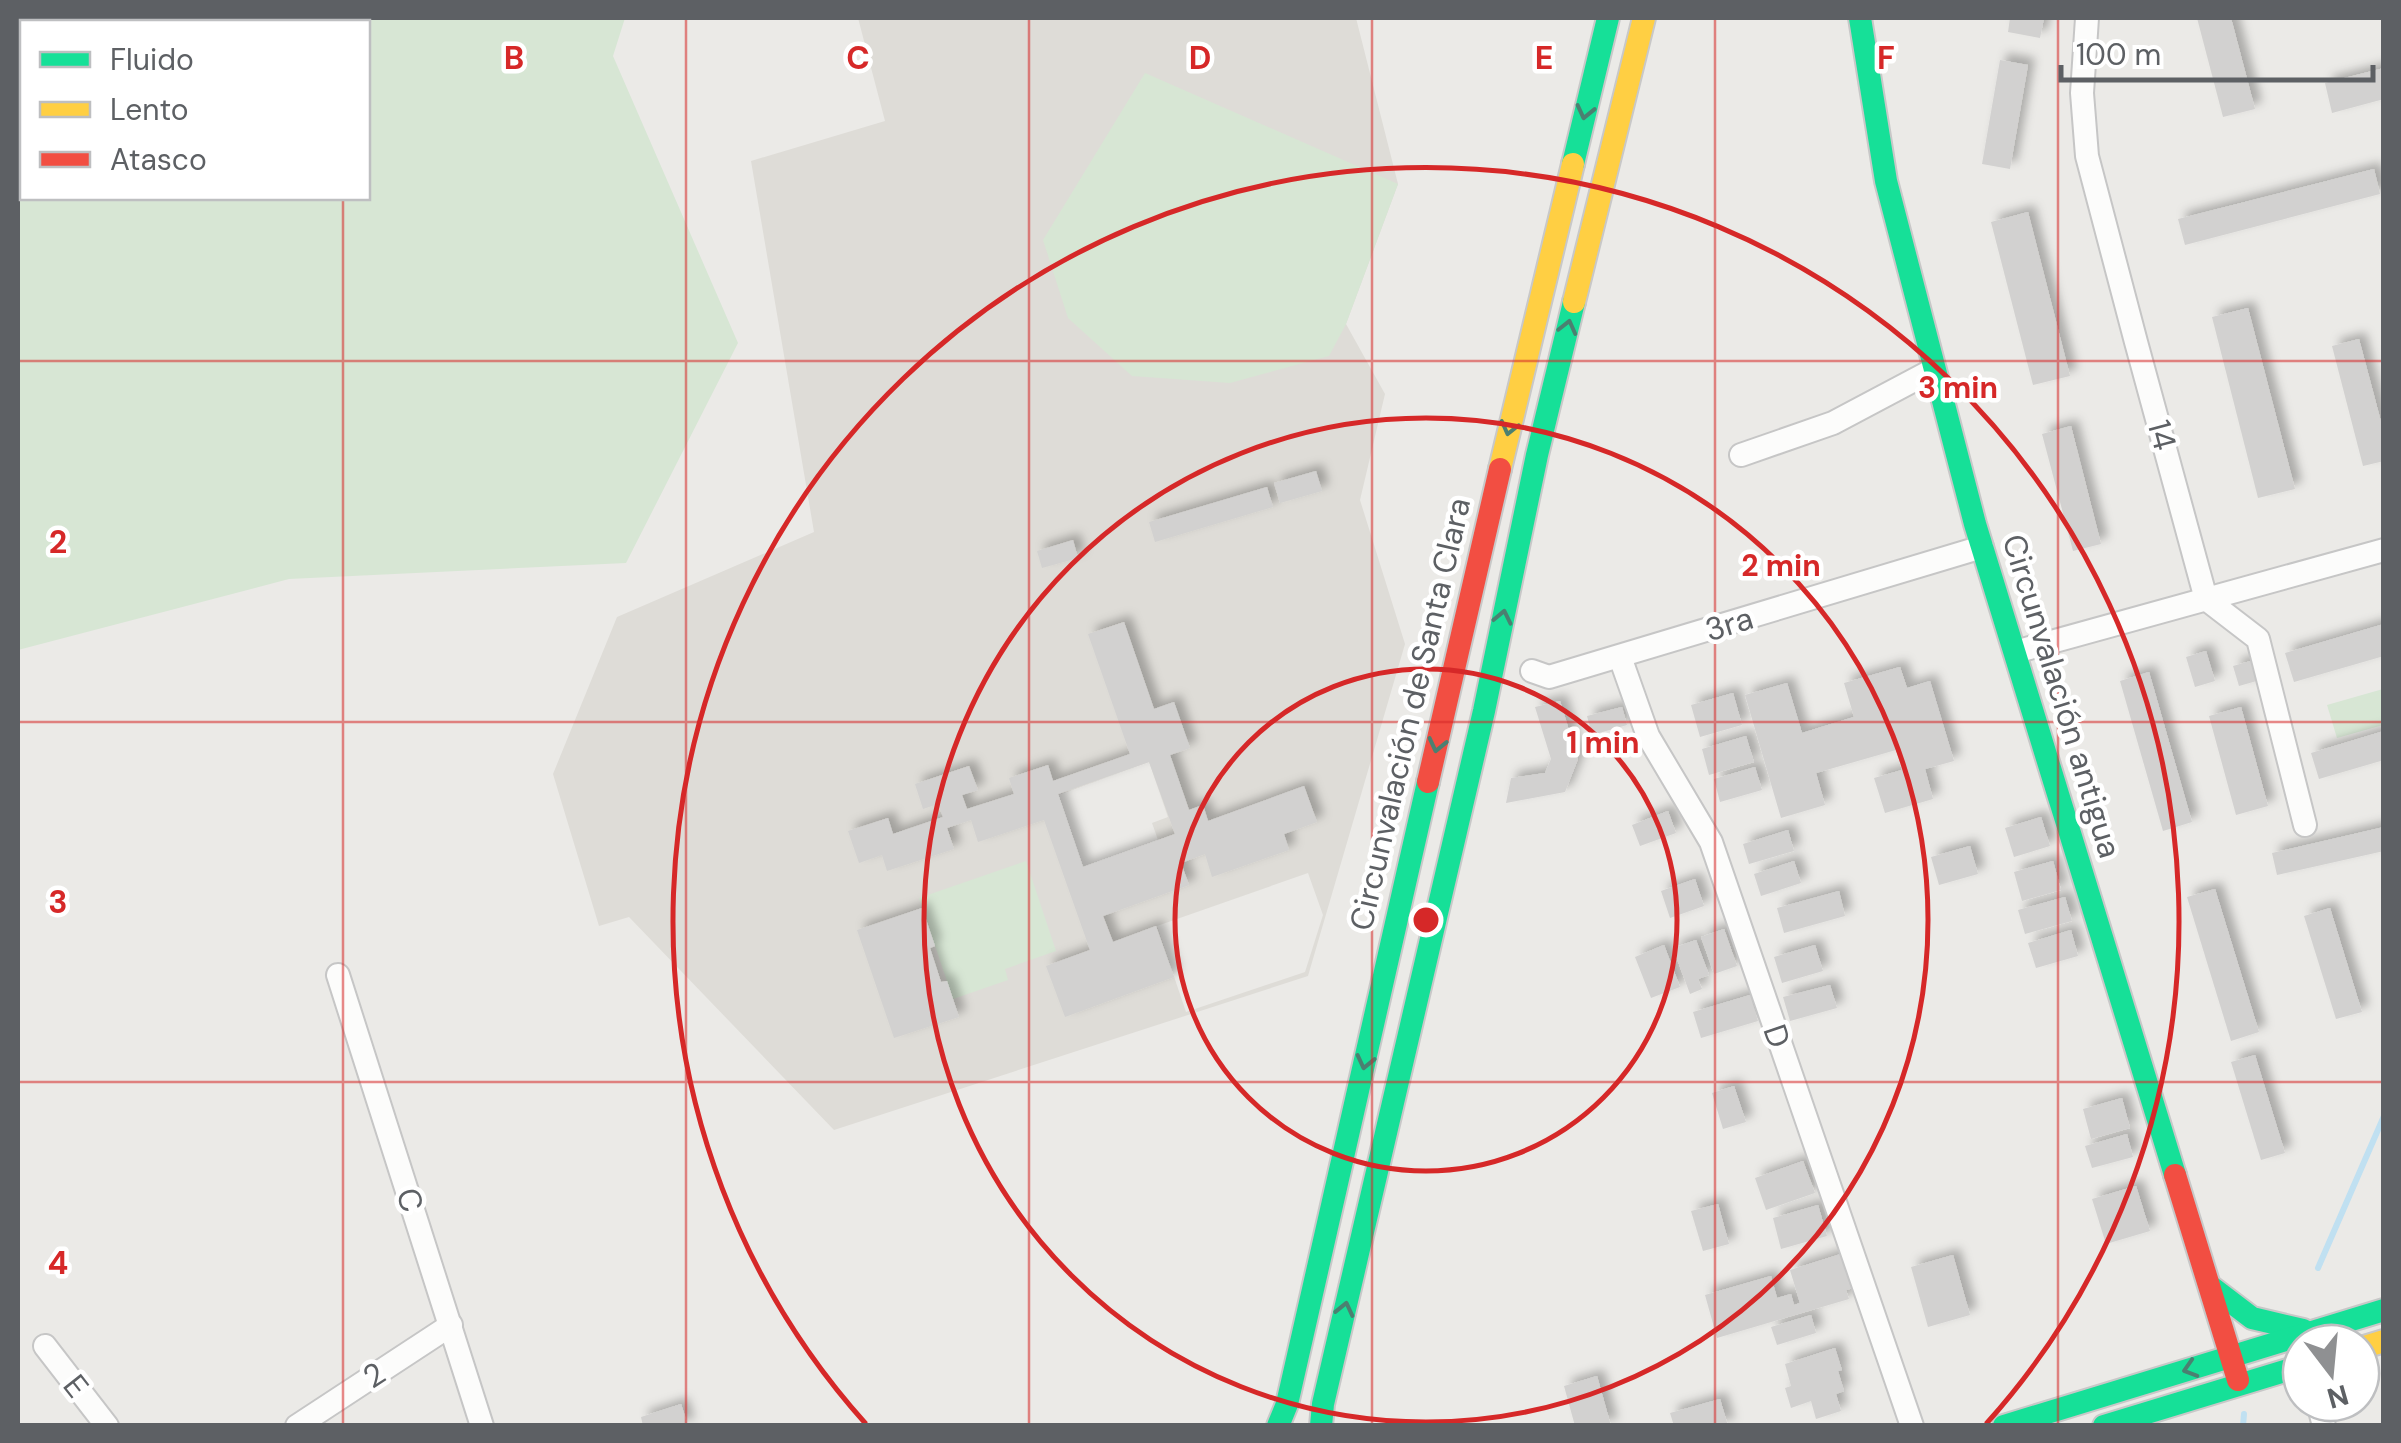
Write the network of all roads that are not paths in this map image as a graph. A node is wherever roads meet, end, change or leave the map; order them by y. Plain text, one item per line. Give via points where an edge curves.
1 (1608, 18) edge
2 (1644, 18) edge
3 (1860, 18) edge
4 (2087, 18) edge
5 (1933, 370) junction
6 (1740, 455) dead end
7 (1982, 547) junction
8 (2384, 550) edge
9 (2206, 599) junction
10 (2014, 652) junction
11 (1620, 657) junction
12 (1532, 671) dead end
13 (2305, 825) dead end
14 (338, 975) dead end
15 (2210, 1286) junction
16 (2384, 1310) edge
17 (2342, 1323) edge
18 (451, 1325) junction
19 (2281, 1328) edge
20 (2281, 1342) edge
21 (45, 1346) dead end
22 (2231, 1357) junction
23 (2281, 1372) edge
24 (2239, 1384) junction
25 (107, 1426) edge
26 (297, 1426) edge
27 (482, 1426) edge
28 (1278, 1426) edge
29 (1321, 1426) edge
30 (1912, 1426) edge
31 (2004, 1426) edge
32 (2104, 1426) edge

1 -> 28 main road, Circunvalación de Santa Clara
29 -> 2 main road, Circunvalación de Santa Clara via 1537,455
3 - 5 main road, Circunvalación antigua via 1886,181
4 - 9 street, 14 via 2087,156
5 - 6 street via 1833,423
5 - 7 main road, Circunvalación antigua
7 - 10 main road, Circunvalación antigua
7 - 11 street, 3ra
8 - 9 street
9 - 10 street
9 - 13 street via 2258,639
10 - 15 main road, Circunvalación antigua
11 - 12 street, 3ra via 1549,677
11 - 30 street, D via 1648,736 1711,842
14 - 18 street, C
15 - 19 main road via 2234,1310
15 - 22 main road, Circunvalación antigua
16 - 17 main road
18 - 26 street, 2
18 - 27 street, C
20 - 22 main road
21 - 25 street, E
22 - 24 main road, Circunvalación antigua
22 -> 31 main road
23 - 24 main road
24 - 32 main road

